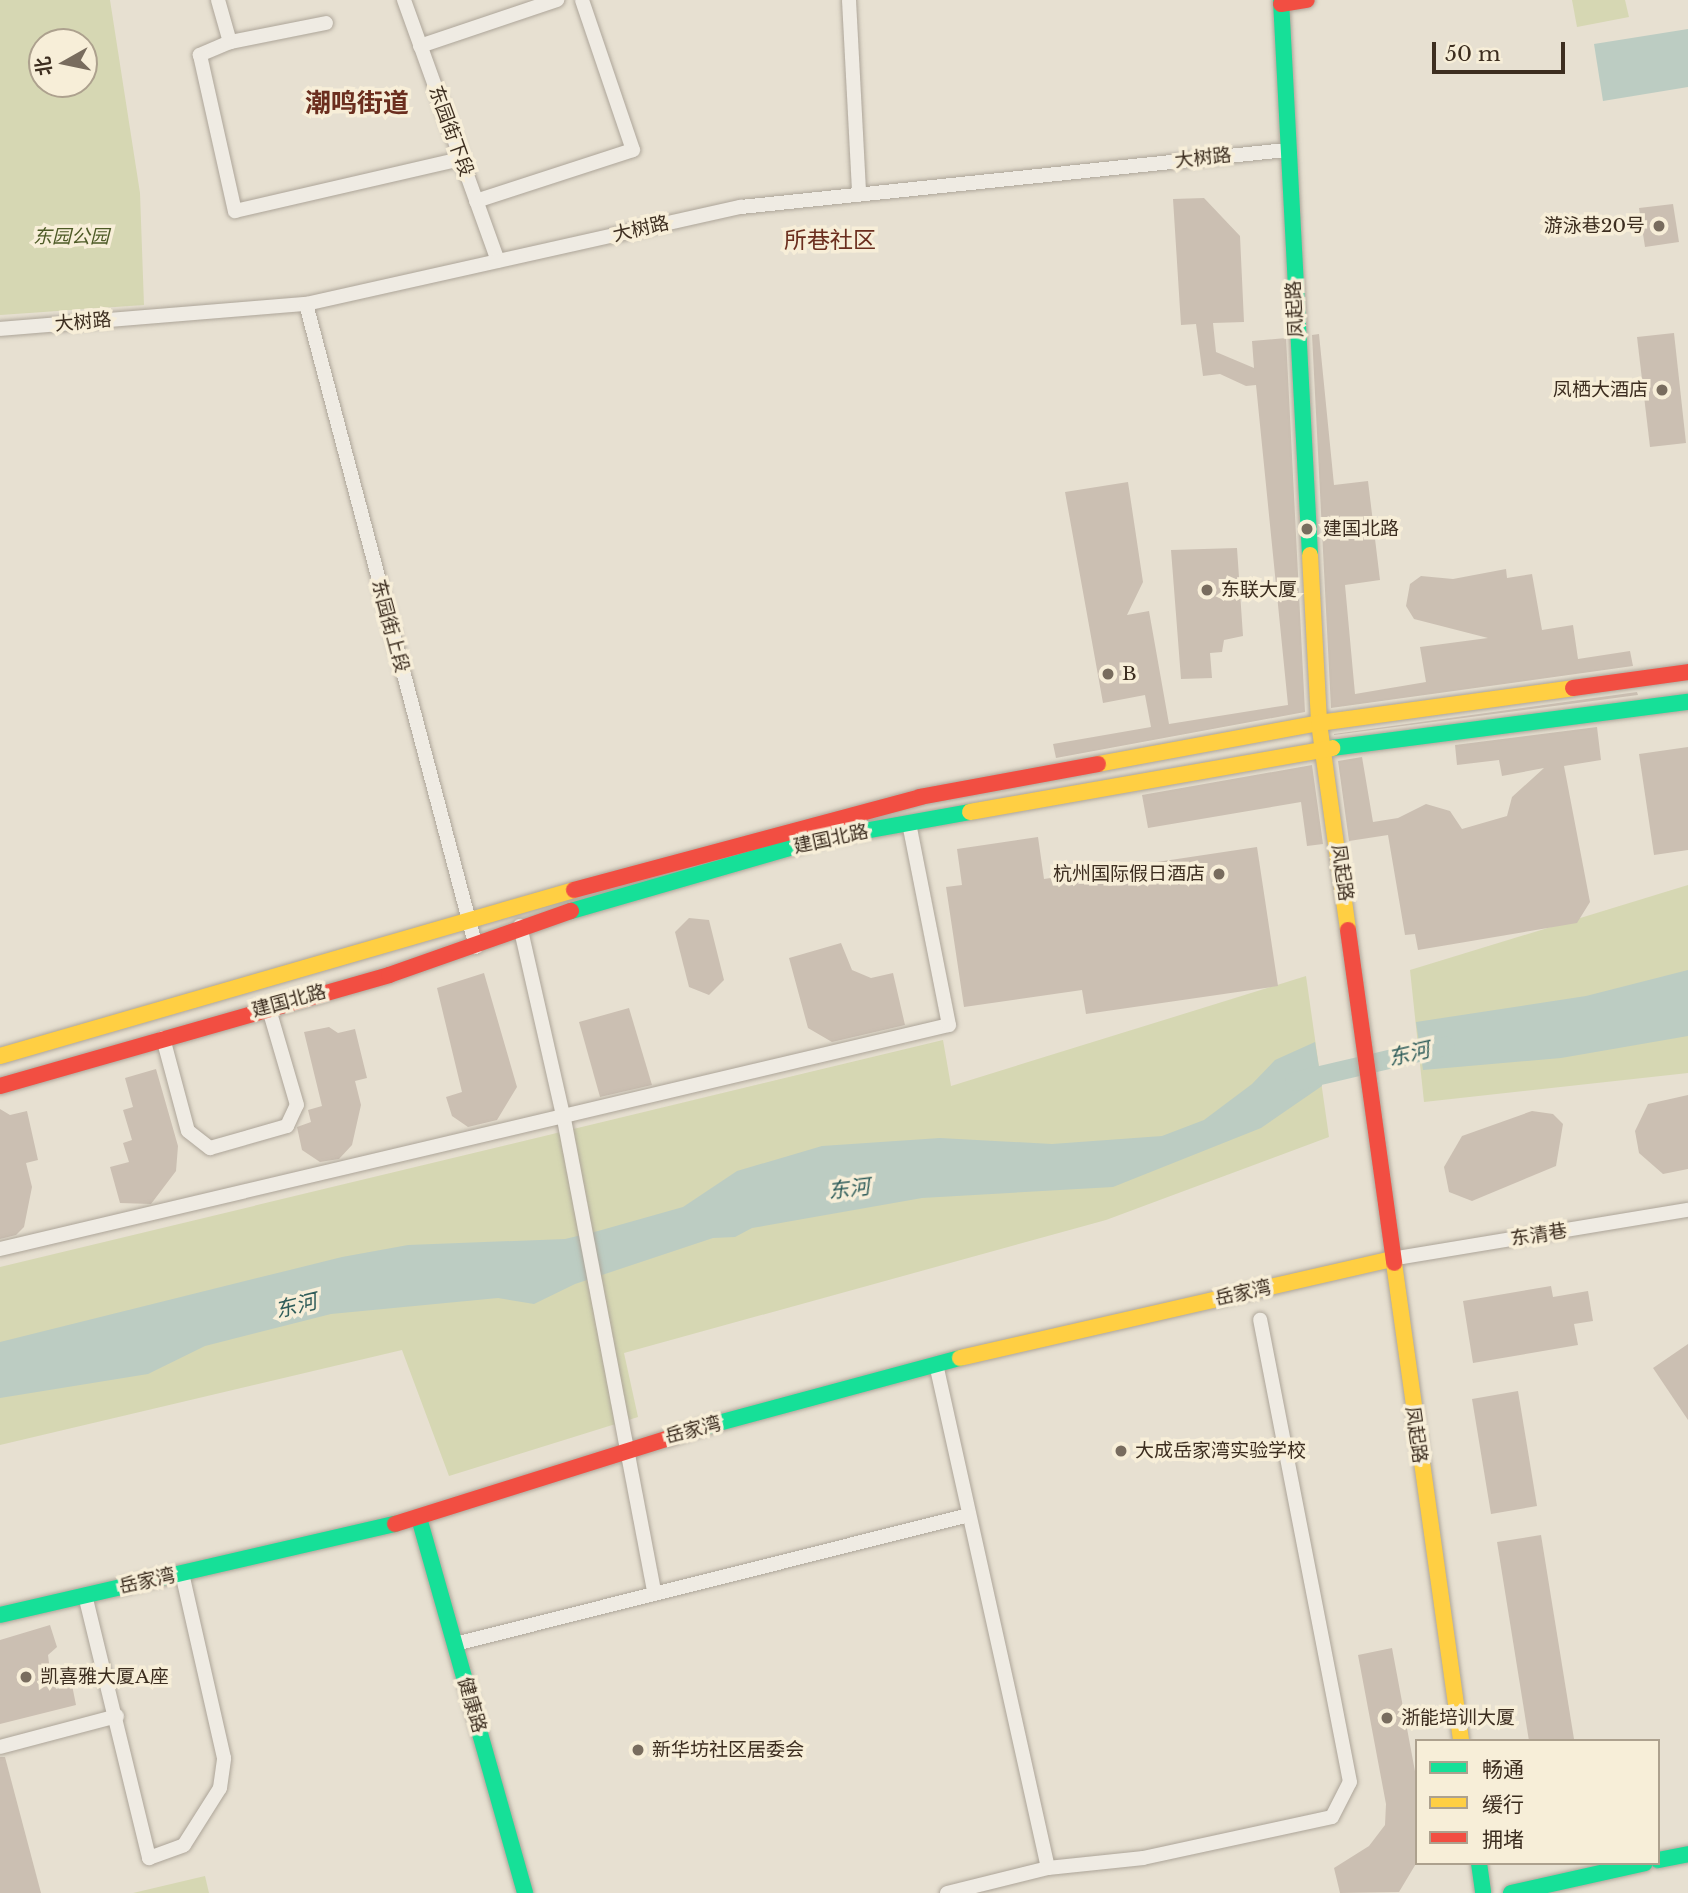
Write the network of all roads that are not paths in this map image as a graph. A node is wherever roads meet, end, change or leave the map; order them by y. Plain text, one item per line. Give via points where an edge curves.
1 (218, 0) edge
2 (404, 0) edge
3 (557, 0) edge
4 (582, 0) edge
5 (849, 0) edge
6 (1307, 0) edge
7 (1281, 2) edge
8 (326, 23) dead end
9 (230, 42) junction
10 (421, 46) junction
11 (1286, 150) junction
12 (461, 159) junction
13 (859, 194) junction
14 (476, 201) junction
15 (498, 261) junction
16 (306, 304) junction
17 (0, 329) edge
18 (1688, 672) edge
19 (1688, 702) edge
20 (1319, 723) junction
21 (1325, 749) junction
22 (909, 823) junction
23 (466, 919) junction
24 (520, 926) junction
25 (475, 947) junction
26 (268, 1006) junction
27 (163, 1038) junction
28 (0, 1056) edge
29 (0, 1086) edge
30 (564, 1119) junction
31 (1688, 1210) edge
32 (0, 1249) edge
33 (1391, 1259) junction
34 (1260, 1320) dead end
35 (936, 1364) junction
36 (627, 1448) junction
37 (970, 1515) junction
38 (419, 1518) junction
39 (182, 1573) junction
40 (654, 1593) junction
41 (85, 1595) junction
42 (0, 1615) edge
43 (455, 1644) junction
44 (117, 1716) junction
45 (1461, 1739) edge
46 (0, 1747) edge
47 (1688, 1854) edge
48 (1660, 1860) edge
49 (1479, 1865) edge
50 (1635, 1865) edge
51 (1048, 1868) junction
52 (525, 1893) edge
53 (947, 1893) edge
54 (1483, 1893) edge
55 (1511, 1893) edge

1 - 9 street
2 - 10 street, 东园街下段
3 - 10 street
4 - 14 street via 633,150
5 - 13 street
6 - 7 main road
7 - 11 main road, 凤起路
8 - 9 street
9 - 12 street via 200,55 234,211
10 - 12 street, 东园街下段
11 - 13 street, 大树路
11 - 20 main road, 凤起路
12 - 14 street, 东园街下段
13 - 15 street, 大树路 via 741,207
14 - 15 street, 东园街下段
15 - 16 street, 大树路
16 - 17 street, 大树路
16 - 23 street, 东园街上段
18 - 20 main road, 建国北路
19 - 21 main road, 建国北路
20 - 21 main road, 凤起路
20 - 23 main road, 建国北路 via 920,797
21 - 22 main road, 建国北路
21 - 33 main road, 凤起路
22 - 24 main road, 建国北路 via 820,839
22 - 30 street via 949,1025
23 - 25 street, 东园街上段
23 - 28 main road, 建国北路
24 - 25 main road, 建国北路
24 - 30 street
25 - 26 main road, 建国北路
26 - 27 main road, 建国北路
26 - 27 street via 297,1105 287,1126 210,1148 188,1131
27 - 29 main road, 建国北路
30 - 32 street
30 - 36 street
31 - 33 street, 东清巷
33 - 35 main road, 岳家湾
33 - 45 main road, 凤起路
34 - 51 street via 1350,1782 1332,1817 1143,1858
35 - 36 main road, 岳家湾
35 - 37 street
36 - 38 main road, 岳家湾
36 - 40 street
37 - 40 street
37 - 51 street
38 - 39 main road, 岳家湾
38 - 43 main road, 健康路
39 - 41 main road, 岳家湾
39 - 44 street via 224,1758 220,1788 184,1845 149,1858
40 - 43 street
41 - 42 main road, 岳家湾
41 - 44 street
43 - 52 main road, 健康路
44 - 46 street
47 - 48 main road
49 - 54 main road
50 - 55 main road
51 - 53 street

